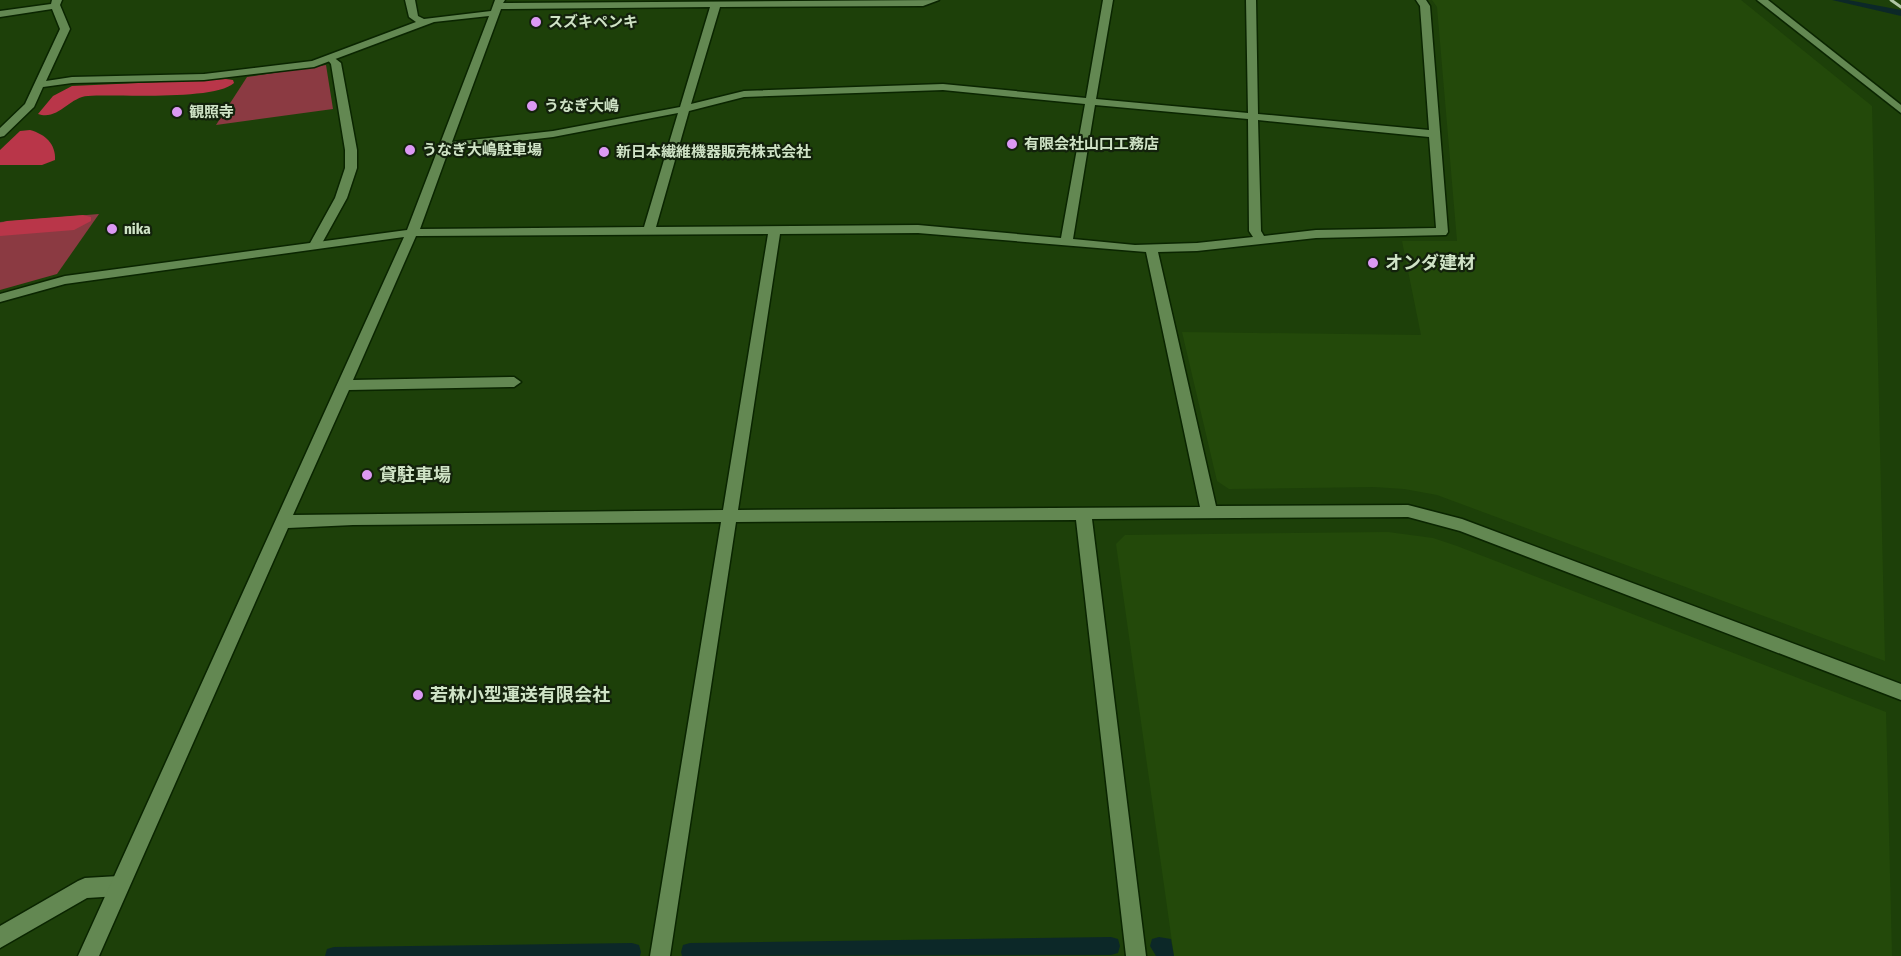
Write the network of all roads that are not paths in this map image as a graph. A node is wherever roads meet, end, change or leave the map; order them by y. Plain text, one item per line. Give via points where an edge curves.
1 (410, 0) edge
2 (934, 0) edge
3 (1108, 0) edge
4 (1251, 0) edge
5 (1421, 0) edge
6 (1762, 0) edge
7 (717, 2) edge
8 (56, 3) edge
9 (498, 6) edge
10 (0, 14) edge
11 (423, 22) junction
12 (332, 59) junction
13 (39, 85) junction
14 (1090, 101) junction
15 (685, 109) junction
16 (1901, 110) edge
17 (1253, 117) junction
18 (0, 134) edge
19 (1435, 134) junction
20 (445, 146) junction
21 (775, 229) junction
22 (649, 230) junction
23 (412, 233) junction
24 (1260, 239) junction
25 (1066, 243) junction
26 (315, 245) junction
27 (1151, 249) junction
28 (0, 298) edge
29 (514, 382) dead end
30 (344, 385) junction
31 (1209, 511) junction
32 (1083, 512) junction
33 (730, 515) junction
34 (282, 522) junction
35 (1901, 692) edge
36 (119, 886) junction
37 (0, 938) edge
38 (88, 956) edge
39 (660, 956) edge
40 (1136, 956) edge

1 - 11 street via 414,17
2 - 7 street
3 - 14 street
4 - 17 street
5 - 19 street via 1425,6
6 - 16 street
7 - 9 street
7 - 15 street
8 - 10 street
8 - 13 street via 65,29
9 - 11 street
9 - 20 street
11 - 12 street
12 - 13 street via 204,77 72,80
12 - 26 street via 336,63 351,159 341,198
13 - 18 street via 30,105
14 - 15 street via 943,87 744,94
14 - 17 street
14 - 25 street
15 - 20 street via 553,134
15 - 22 street
17 - 19 street
17 - 24 street via 1255,231
19 - 24 street via 1442,232
20 - 23 street
21 - 22 street
21 - 25 street via 918,229
21 - 33 street
22 - 23 street
23 - 26 street
23 - 30 street
24 - 27 street
25 - 27 street
26 - 28 street via 65,280
27 - 31 street
29 - 30 street
30 - 34 street
31 - 32 street
31 - 35 street via 1381,509 1435,516
32 - 33 street
32 - 40 street
33 - 34 street
33 - 39 street
34 - 36 street
36 - 37 street via 85,888
36 - 38 street

